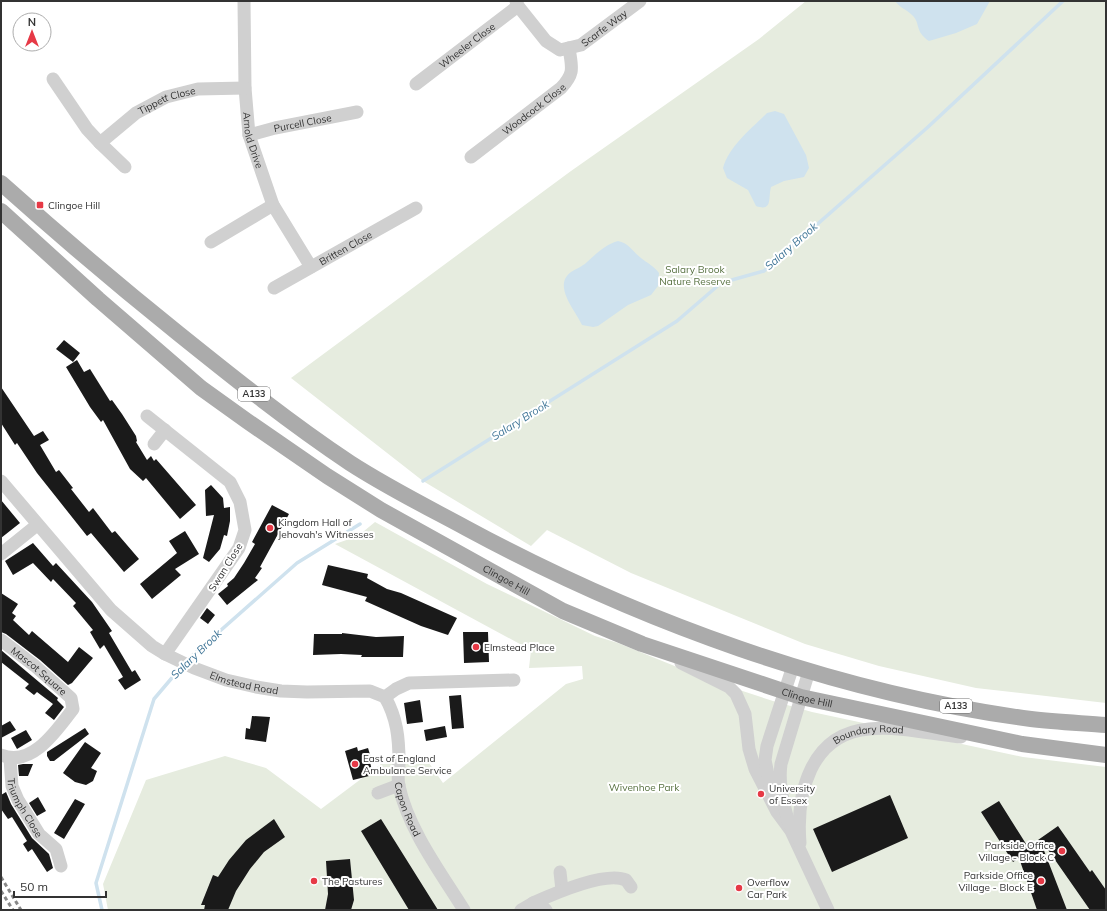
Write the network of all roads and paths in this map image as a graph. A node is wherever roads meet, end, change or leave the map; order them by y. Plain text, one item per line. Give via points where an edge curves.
1 (244, 1) edge
2 (640, 1) edge
3 (517, 3) edge
4 (569, 48) junction
5 (52, 79) dead end
6 (416, 84) dead end
7 (245, 88) junction
8 (357, 112) dead end
9 (249, 135) junction
10 (100, 143) junction
11 (471, 157) dead end
12 (125, 167) dead end
13 (1, 183) edge
14 (273, 205) junction
15 (416, 208) dead end
16 (1, 211) edge
17 (211, 242) dead end
18 (311, 267) junction
19 (274, 288) dead end
20 (147, 416) dead end
21 (165, 430) junction
22 (154, 444) dead end
23 (1, 481) edge
24 (37, 525) junction
25 (1, 554) edge
26 (1, 640) edge
27 (642, 644) junction
28 (171, 657) junction
29 (792, 666) junction
30 (809, 671) junction
31 (514, 680) dead end
32 (783, 692) junction
33 (801, 697) junction
34 (385, 698) junction
35 (1106, 725) edge
36 (1022, 744) junction
37 (1106, 755) edge
38 (5, 757) edge
39 (399, 785) junction
40 (378, 793) dead end
41 (777, 812) junction
42 (791, 831) junction
43 (801, 850) junction
44 (61, 866) dead end
45 (560, 872) dead end
46 (631, 887) dead end
47 (562, 890) junction
48 (533, 903) junction
49 (464, 910) edge
50 (521, 910) edge
51 (546, 910) edge
52 (828, 910) edge

1 - 7 street, Arnold Drive
2 - 4 street, Scarfe Way via 582,45
3 - 4 street, Scarfe Way via 546,40 560,50
3 - 6 street, Wheeler Close
4 - 11 street, Woodcock Close via 572,64 570,78 561,88
5 - 10 street
7 - 9 street, Arnold Drive
7 - 10 street, Tippett Close via 198,89 166,97 136,113
8 - 9 street, Purcell Close
9 - 14 street, Arnold Drive
10 - 12 street
13 - 29 main road, A133 via 114,281 280,415 352,464 510,552 564,578 688,630
14 - 17 street
14 - 18 street, Arnold Drive
15 - 18 street, Britten Close
16 - 27 main road, Clingoe Hill / A133 via 201,388 327,476 381,510 563,611
18 - 19 street, Britten Close
20 - 21 street, Swan Close
21 - 22 street
21 - 28 street, Swan Close via 230,482 240,502 245,530 239,548
23 - 24 street, Elmstead Road
24 - 25 street
24 - 28 street, Elmstead Road via 111,610 152,646
26 - 38 street, Mascot Square via 71,698 73,708 51,738 23,756
27 - 32 main road, Clingoe Hill / A133
27 - 41 street, Boundary Road via 722,684 736,694 745,714 749,749 755,769
28 - 34 street, Elmstead Road via 226,680 281,691 370,690
29 - 30 main road, A133
29 - 32 street, Boundary Road
30 - 33 street, Boundary Road
30 - 35 main road, A133 via 901,696 1031,719
31 - 34 street via 409,683
32 - 33 main road, Clingoe Hill / A133
32 - 41 street, Boundary Road via 765,760
33 - 36 main road, Clingoe Hill / A133
33 - 42 street, Boundary Road via 780,774 780,789
34 - 39 street, Capon Road via 397,724
36 - 37 main road, Clingoe Hill / A133
36 - 43 street, Boundary Road via 882,728 848,734 829,745 810,770 805,782 799,814
38 - 44 street, Triumph Close via 12,786 38,834 61,845
39 - 40 street
39 - 49 street, Capon Road via 405,808 419,836
41 - 42 street, Boundary Road
42 - 43 street, Boundary Road
43 - 52 street, Boundary Road
45 - 47 street
46 - 47 street via 626,880 615,877
47 - 48 street
48 - 50 street
48 - 51 street via 539,903

